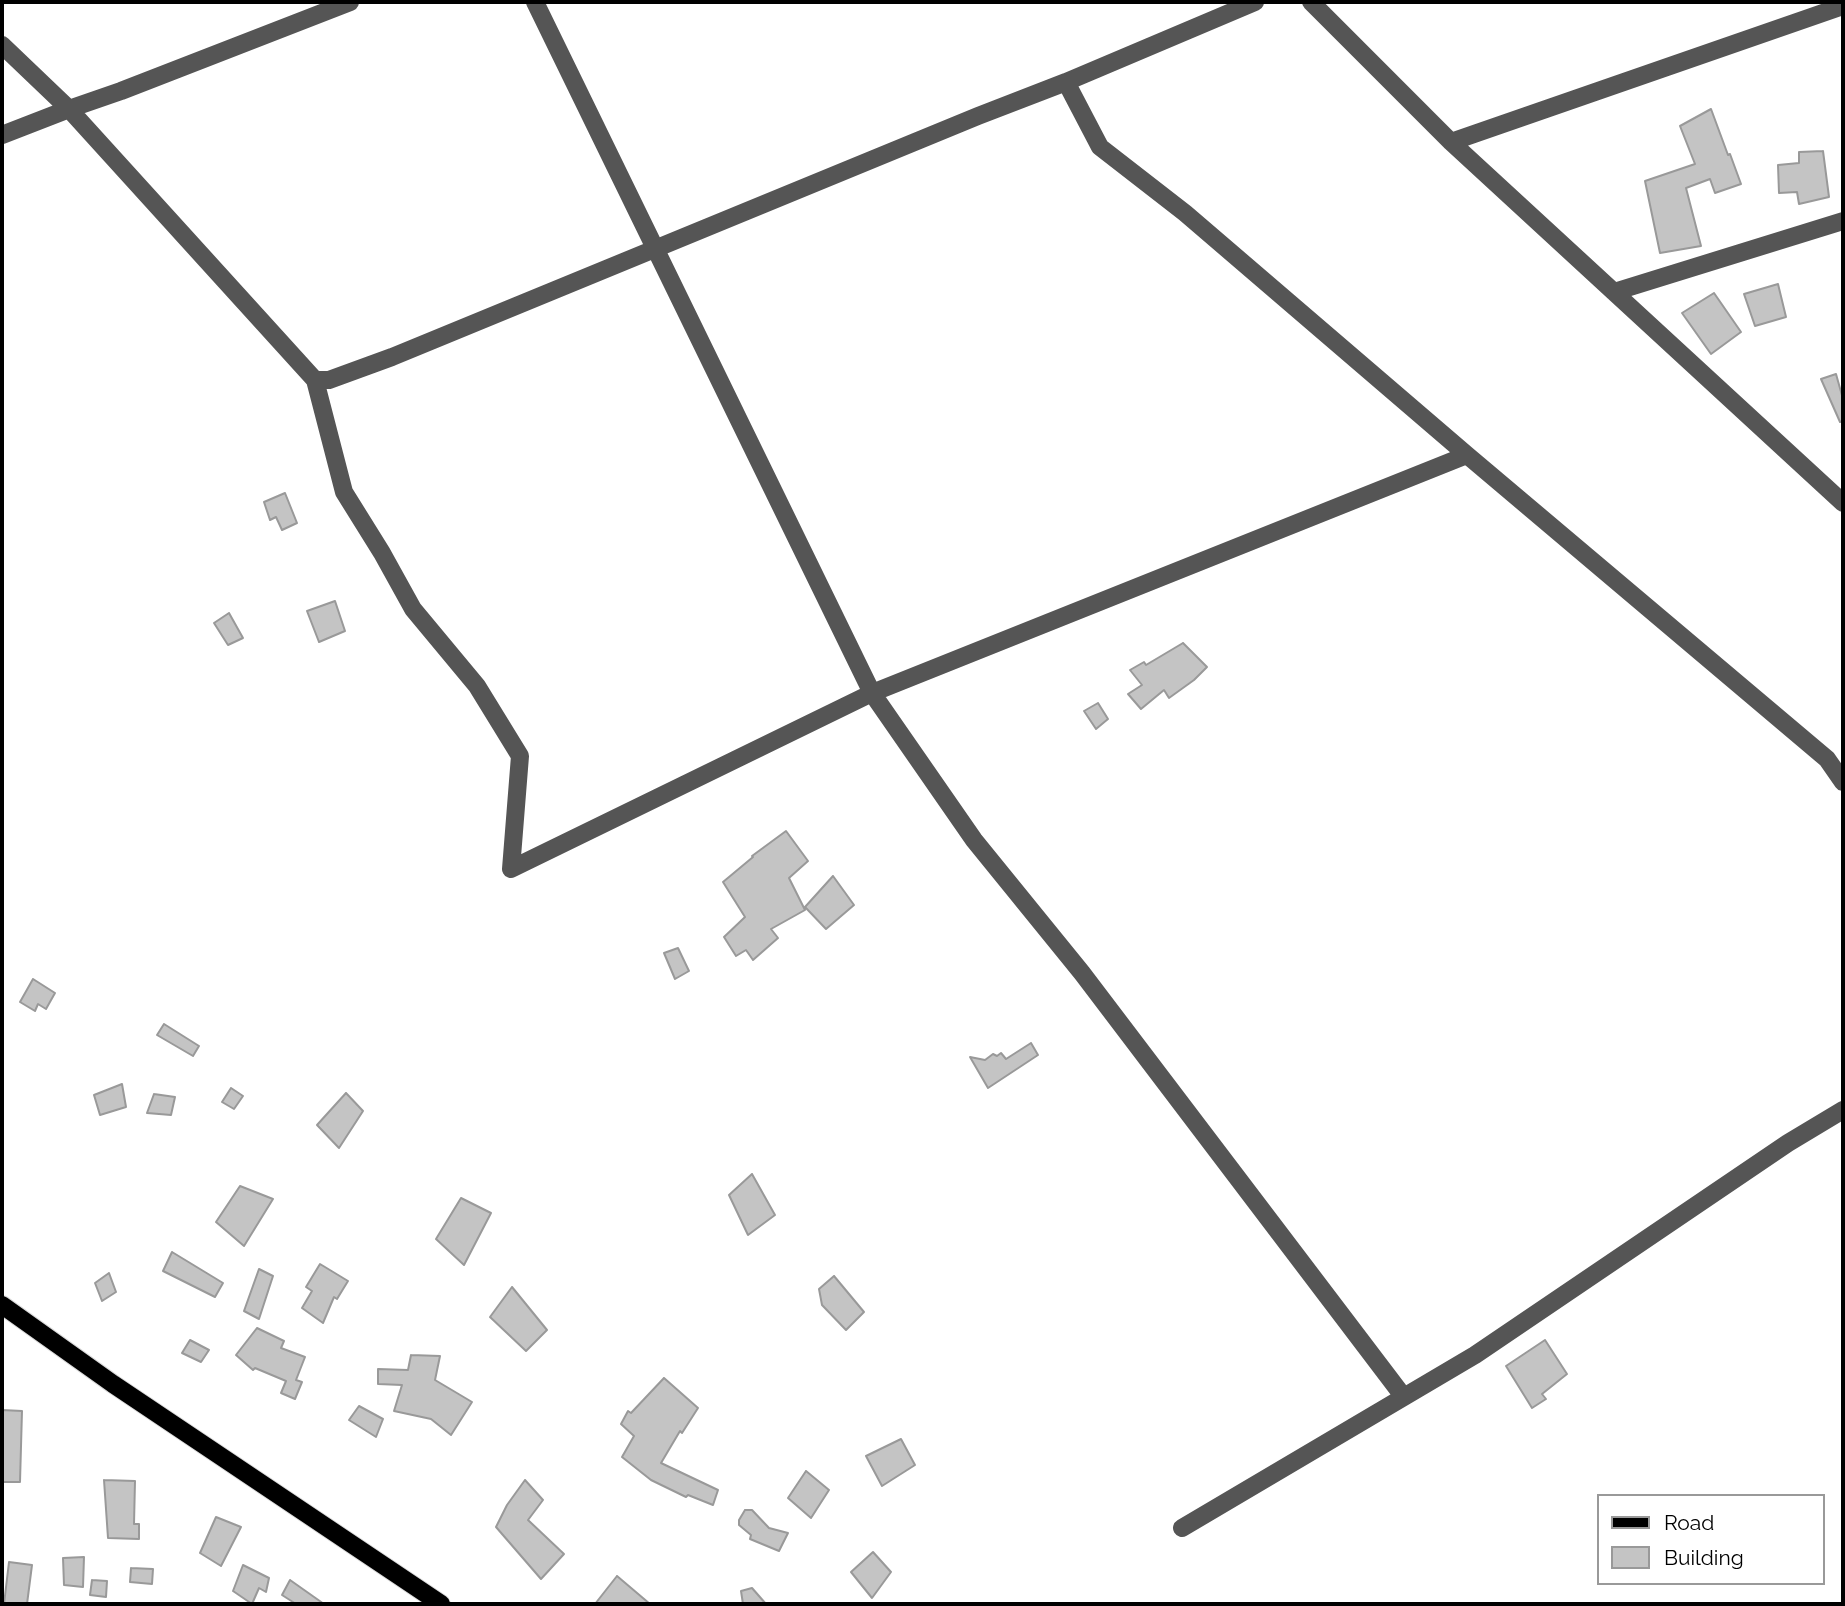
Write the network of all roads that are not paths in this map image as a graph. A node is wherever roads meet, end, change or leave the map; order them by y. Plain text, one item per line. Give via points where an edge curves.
1 (350, 2) edge
2 (536, 2) edge
3 (1255, 2) edge
4 (1311, 2) edge
5 (1843, 6) edge
6 (2, 45) edge
7 (1066, 82) junction
8 (69, 109) junction
9 (2, 135) edge
10 (1451, 142) junction
11 (1843, 221) edge
12 (655, 249) junction
13 (1614, 292) junction
14 (314, 380) junction
15 (1467, 455) junction
16 (1843, 503) edge
17 (872, 693) junction
18 (1843, 782) edge
19 (1843, 1110) edge
20 (2, 1305) edge
21 (1403, 1396) junction
22 (1182, 1528) dead end
23 (442, 1604) edge

1 - 8 street
2 - 12 street
3 - 7 street
4 - 10 street
5 - 10 street
6 - 8 street
7 - 12 street
7 - 15 street via 1100,147 1185,213
8 - 9 street
8 - 14 street
10 - 13 street
11 - 13 street
12 - 14 street via 392,357 329,380
12 - 17 street
13 - 16 street
14 - 17 street via 344,492 413,609 477,686 520,756 511,869
15 - 17 street
15 - 18 street via 1827,759
17 - 21 street via 974,839
19 - 21 street via 1475,1355
20 - 23 main road
21 - 22 street

